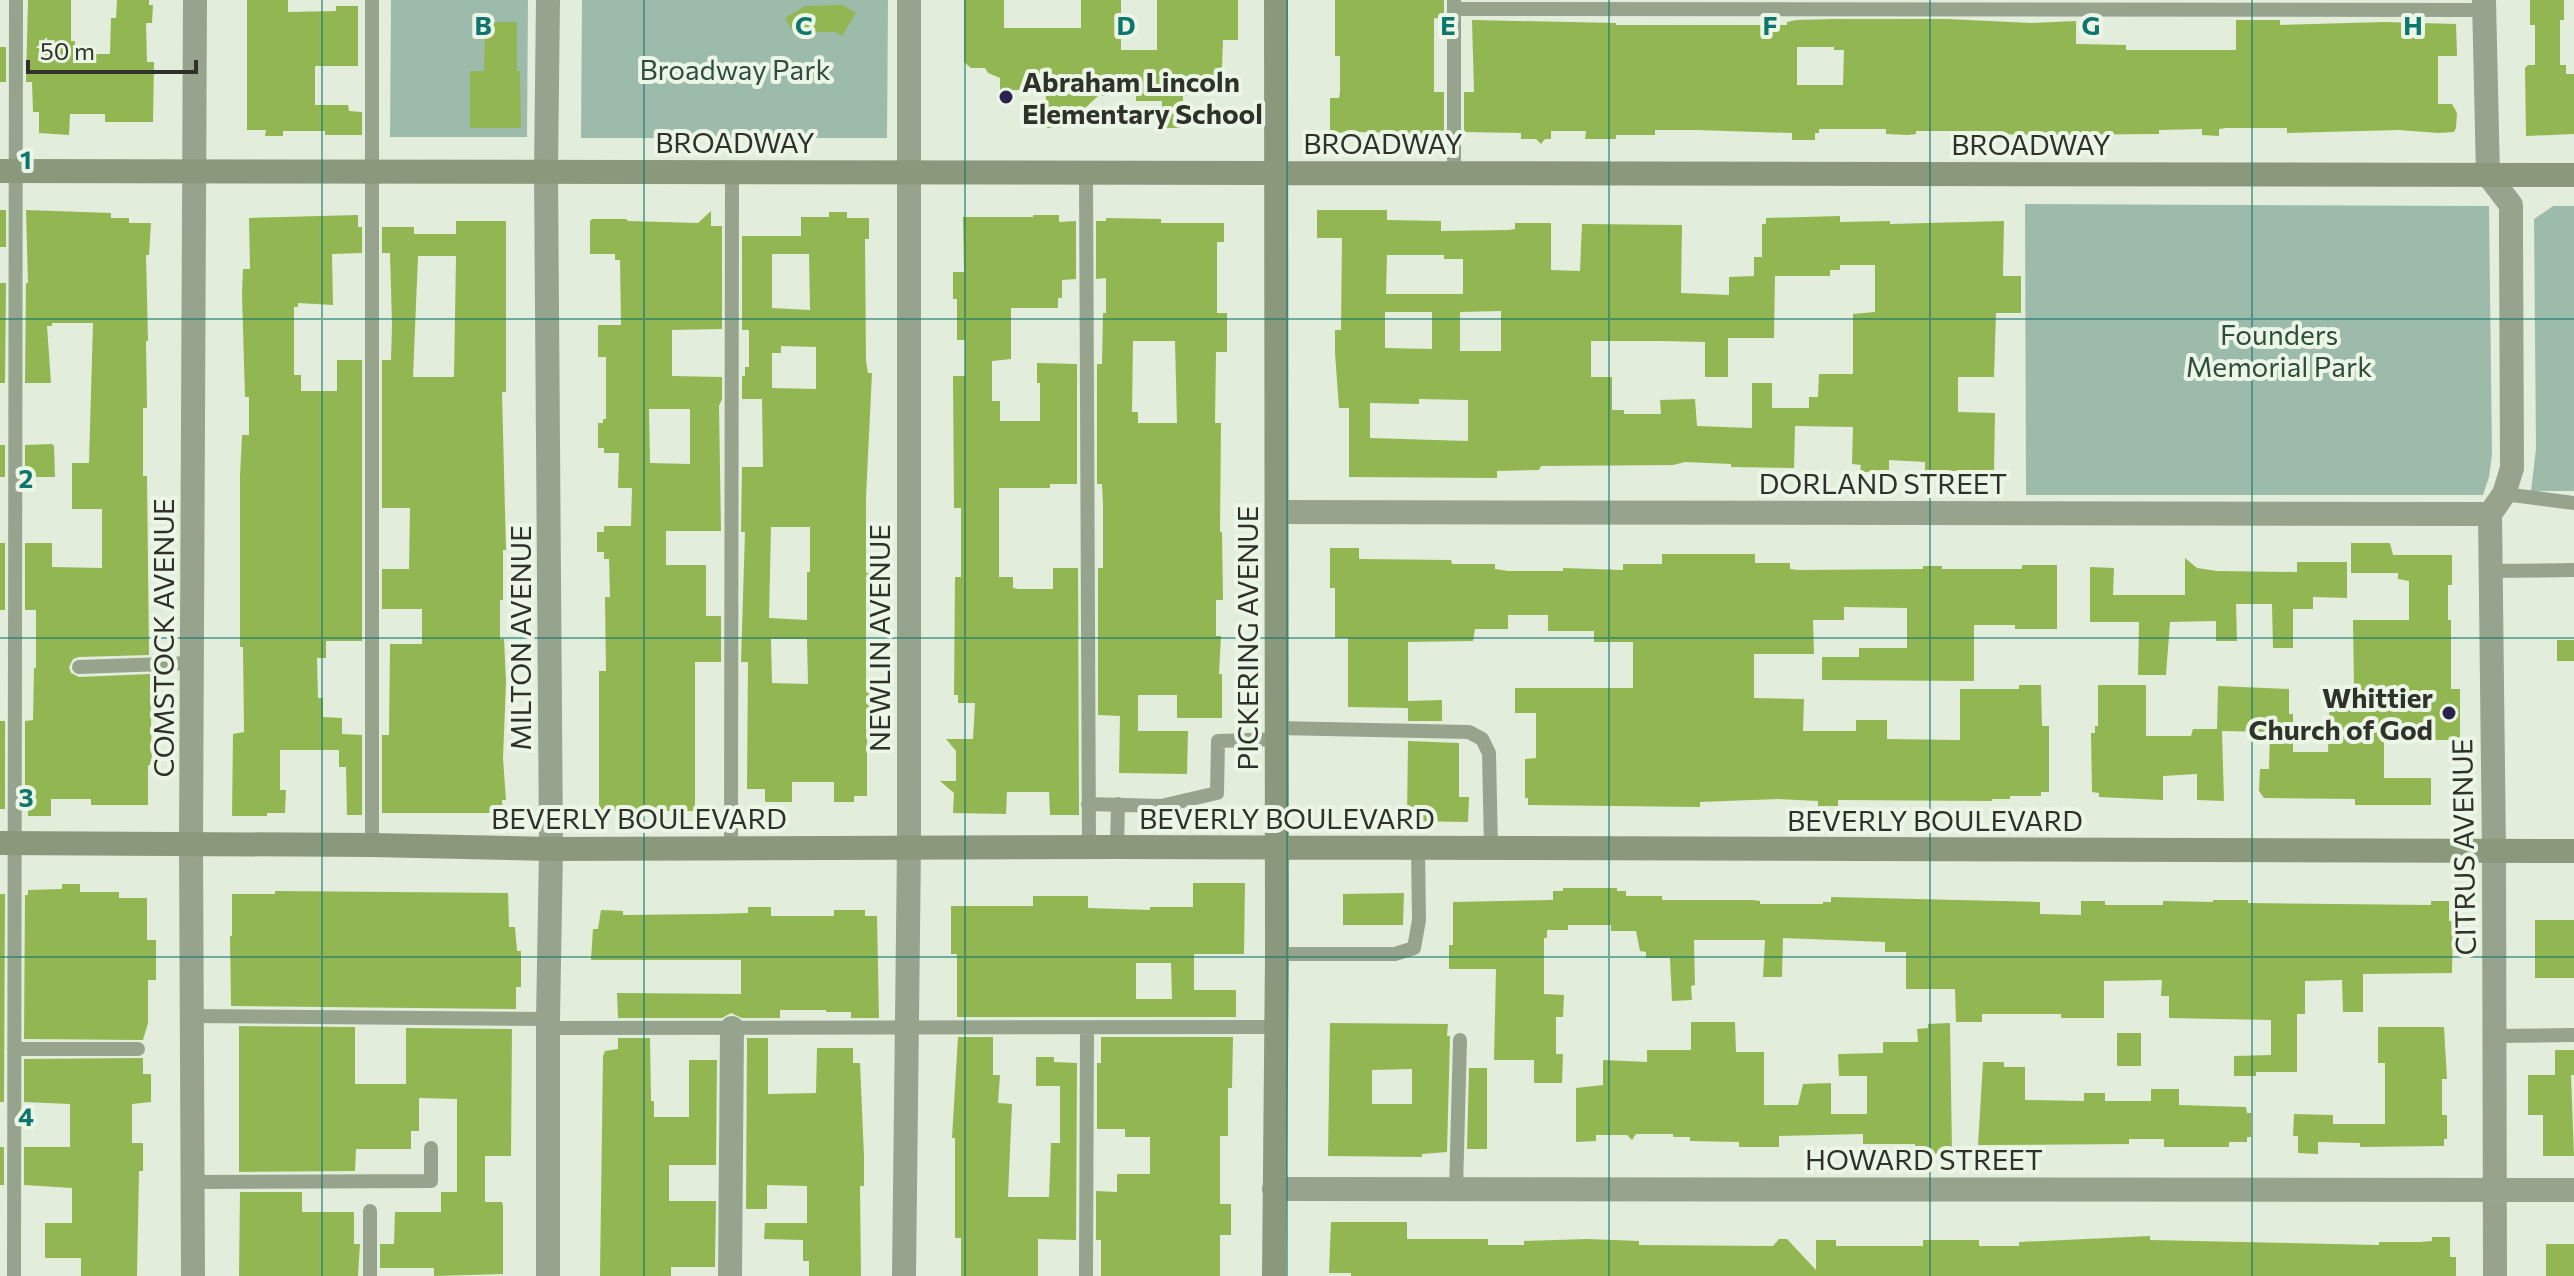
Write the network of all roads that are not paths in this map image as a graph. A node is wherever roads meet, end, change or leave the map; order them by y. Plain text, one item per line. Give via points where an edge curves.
1 (16, 0) edge
2 (195, 0) edge
3 (372, 0) edge
4 (548, 0) edge
5 (909, 0) edge
6 (1276, 0) edge
7 (1454, 4) edge
8 (2484, 5) edge
9 (8, 171) edge
10 (195, 172) junction
11 (371, 172) junction
12 (546, 172) junction
13 (732, 172) junction
14 (909, 173) junction
15 (1086, 173) junction
16 (1277, 173) junction
17 (1454, 173) junction
18 (2488, 175) junction
19 (2574, 175) edge
20 (2504, 494) junction
21 (2574, 503) edge
22 (1277, 512) junction
23 (2490, 514) junction
24 (2574, 570) edge
25 (2489, 571) junction
26 (192, 663) junction
27 (79, 667) dead end
28 (1278, 733) junction
29 (1088, 804) junction
30 (1118, 804) junction
31 (7, 843) edge
32 (191, 843) junction
33 (372, 845) junction
34 (909, 847) junction
35 (1089, 847) junction
36 (1117, 847) junction
37 (731, 848) junction
38 (1278, 848) junction
39 (1418, 848) junction
40 (1491, 848) junction
41 (551, 849) junction
42 (2574, 851) edge
43 (2494, 852) junction
44 (1277, 954) junction
45 (192, 1016) junction
46 (549, 1024) junction
47 (1276, 1027) junction
48 (732, 1028) junction
49 (907, 1028) junction
50 (1087, 1028) junction
51 (2574, 1035) edge
52 (2494, 1036) junction
53 (1460, 1040) dead end
54 (14, 1049) junction
55 (138, 1049) dead end
56 (431, 1148) dead end
57 (193, 1182) junction
58 (1274, 1189) junction
59 (1456, 1189) junction
60 (2495, 1190) junction
61 (2574, 1190) edge
62 (370, 1211) dead end
63 (14, 1276) edge
64 (193, 1276) edge
65 (370, 1276) edge
66 (548, 1276) edge
67 (730, 1276) edge
68 (904, 1276) edge
69 (1086, 1276) edge
70 (1274, 1276) edge
71 (2495, 1276) edge

1 - 9 lane
2 - 10 street, COMSTOCK AVENUE
3 - 11 lane
4 - 12 street, MILTON AVENUE
5 - 14 street, NEWLIN AVENUE
6 - 16 street, PICKERING AVENUE
7 - 8 lane
7 - 17 lane
8 - 18 street
9 - 10 street, BROADWAY
9 - 31 lane
10 - 11 street, BROADWAY
10 - 26 street, COMSTOCK AVENUE
11 - 12 street, BROADWAY
11 - 33 lane
12 - 13 street, BROADWAY
12 - 41 street, MILTON AVENUE
13 - 14 street, BROADWAY
13 - 37 lane
14 - 15 street, BROADWAY
14 - 34 street, NEWLIN AVENUE
15 - 16 street, BROADWAY
15 - 29 lane
16 - 17 street, BROADWAY
16 - 22 street, PICKERING AVENUE
17 - 18 street, BROADWAY
18 - 19 street, BROADWAY
18 - 20 street via 2511,205 2512,468
20 - 21 lane
20 - 23 street
22 - 23 street, DORLAND STREET
22 - 28 street, PICKERING AVENUE
23 - 25 street, CITRUS AVENUE
24 - 25 lane
25 - 43 street, CITRUS AVENUE
26 - 27 lane
26 - 32 street, COMSTOCK AVENUE
28 - 30 lane via 1218,741 1217,793 1161,806
28 - 38 street, PICKERING AVENUE
28 - 40 lane via 1469,732 1482,739 1489,753
29 - 30 lane
29 - 35 lane
30 - 36 lane
31 - 32 street, BEVERLY BOULEVARD
31 - 54 lane
32 - 33 street, BEVERLY BOULEVARD
32 - 45 street, COMSTOCK AVENUE
33 - 41 street, BEVERLY BOULEVARD
34 - 35 street, BEVERLY BOULEVARD
34 - 37 street, BEVERLY BOULEVARD
34 - 49 street, NEWLIN AVENUE
35 - 36 street, BEVERLY BOULEVARD
36 - 38 street, BEVERLY BOULEVARD
37 - 41 street, BEVERLY BOULEVARD
38 - 39 street, BEVERLY BOULEVARD
38 - 44 street, PICKERING AVENUE
39 - 40 street, BEVERLY BOULEVARD
39 - 44 lane via 1414,948 1395,954
40 - 43 street, BEVERLY BOULEVARD
41 - 46 street, MILTON AVENUE
42 - 43 street, BEVERLY BOULEVARD
43 - 52 street, CITRUS AVENUE
44 - 47 street, PICKERING AVENUE
45 - 46 lane
45 - 57 street, COMSTOCK AVENUE
46 - 48 lane
46 - 66 street, MILTON AVENUE
47 - 50 lane
47 - 58 street, PICKERING AVENUE
48 - 49 lane
48 - 67 street
49 - 50 lane
49 - 68 street, NEWLIN AVENUE
50 - 69 lane
51 - 52 lane
52 - 60 street, CITRUS AVENUE
53 - 59 lane
54 - 55 lane
54 - 63 lane
56 - 57 lane via 431,1181
57 - 64 street, COMSTOCK AVENUE
58 - 59 street, HOWARD STREET
58 - 70 street, PICKERING AVENUE
59 - 60 street, HOWARD STREET
60 - 61 street, HOWARD STREET
60 - 71 street, CITRUS AVENUE
62 - 65 lane

